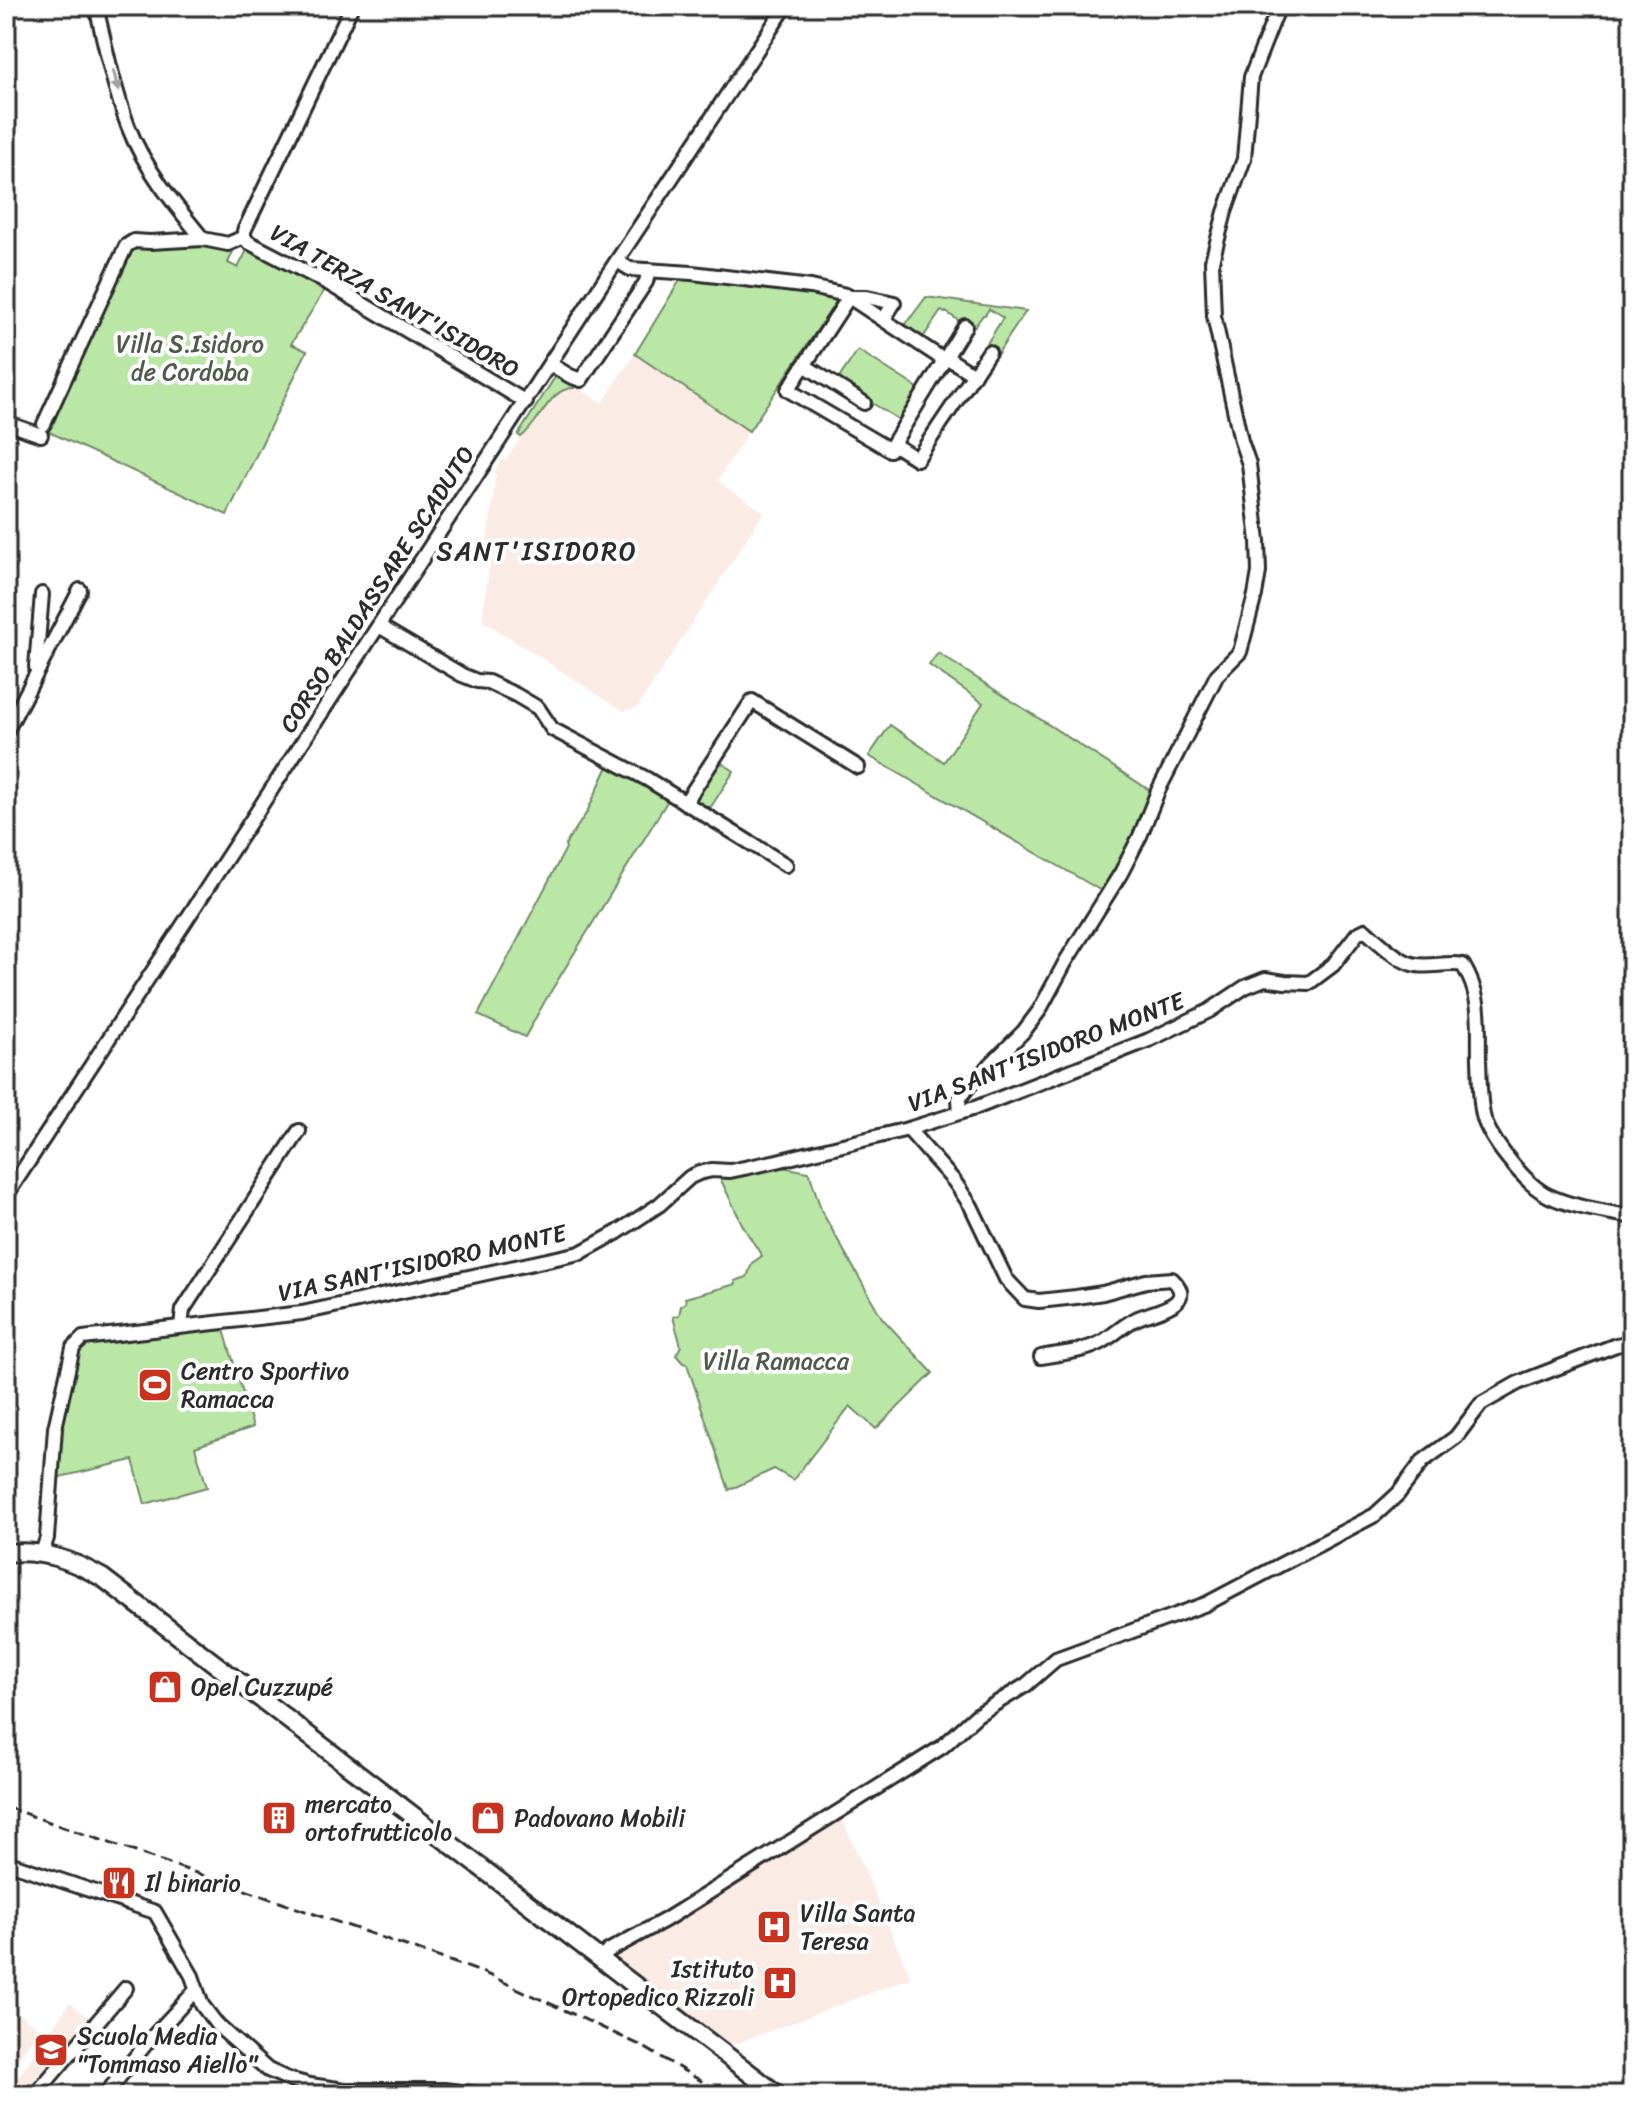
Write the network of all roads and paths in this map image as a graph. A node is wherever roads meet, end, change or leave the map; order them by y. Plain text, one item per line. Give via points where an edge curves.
1 (96, 6) edge
2 (352, 6) edge
3 (786, 6) edge
4 (1279, 6) edge
5 (244, 237) junction
6 (203, 239) junction
7 (617, 261) junction
8 (649, 270) junction
9 (849, 297) junction
10 (884, 319) junction
11 (965, 326) dead end
12 (989, 352) dead end
13 (945, 358) junction
14 (550, 364) junction
15 (804, 365) junction
16 (974, 375) junction
17 (526, 402) junction
18 (864, 403) dead end
19 (6, 421) edge
20 (893, 444) junction
21 (80, 590) dead end
22 (42, 594) dead end
23 (379, 626) junction
24 (35, 676) junction
25 (6, 732) edge
26 (858, 767) dead end
27 (685, 803) junction
28 (786, 865) dead end
29 (960, 1112) junction
30 (908, 1129) junction
31 (299, 1131) dead end
32 (6, 1196) edge
33 (1632, 1217) edge
34 (181, 1326) junction
35 (1632, 1342) edge
36 (1041, 1357) dead end
37 (6, 1553) edge
38 (42, 1553) junction
39 (6, 1862) edge
40 (601, 1961) junction
41 (126, 1988) dead end
42 (196, 1990) junction
43 (35, 2095) edge
44 (105, 2095) edge
45 (487, 2095) edge
46 (778, 2095) edge

1 -> 6 street via 128,126 143,158
2 - 5 street
3 - 7 street, CORSO BALDASSARE SCADUTO
4 - 29 street via 1251,77 1244,159 1212,261 1214,316 1249,464 1258,541 1259,572 1240,652 1217,675 1121,873 1039,1011 969,1086 959,1099
5 - 6 street via 228,244
5 - 17 street, VIA TERZA SANT'ISIDORO
6 - 19 street via 134,241 126,246 43,430
7 - 8 street via 630,269
7 - 14 street, CORSO BALDASSARE SCADUTO
8 - 9 street via 811,287
8 - 14 street via 581,380
9 - 10 street
9 - 10 street via 894,303
9 - 15 street
10 - 13 street
11 - 13 street
12 - 16 street
13 - 16 street
13 - 20 street
14 - 17 street, CORSO BALDASSARE SCADUTO
15 - 18 street
15 - 20 street via 788,390 890,450
16 - 20 street via 917,459
17 - 23 street, CORSO BALDASSARE SCADUTO
21 - 24 street
22 - 24 street
23 - 27 street via 462,675 516,695 538,708 552,729
23 - 32 street, CORSO BALDASSARE SCADUTO
24 - 25 street
26 - 27 street via 752,701
27 - 28 street
29 - 30 street, VIA SANT'ISIDORO MONTE
29 - 33 street, VIA SANT'ISIDORO MONTE via 1149,1040 1265,979 1309,983 1365,930 1411,964 1453,962 1463,965 1472,979 1484,1120 1519,1172 1546,1195
30 - 34 street, VIA SANT'ISIDORO MONTE via 730,1171 699,1173 659,1205 580,1253 302,1313
30 - 36 street via 963,1194 1006,1279 1025,1299 1076,1297 1160,1279 1179,1285 1176,1302 1165,1310 1135,1319 1090,1347
31 - 34 street via 183,1310
34 - 38 street, VIA SANT'ISIDORO MONTE via 76,1343 55,1428
35 - 40 street via 1518,1383 1481,1404 1456,1437 1423,1461 1375,1515 1206,1604 1056,1659 942,1747 608,1951
37 - 38 main road
38 - 40 main road via 103,1578
39 - 42 street via 155,1912
40 - 46 main road
41 - 43 street
42 - 44 street
42 - 45 street via 218,2026 268,2070 288,2079 345,2090

